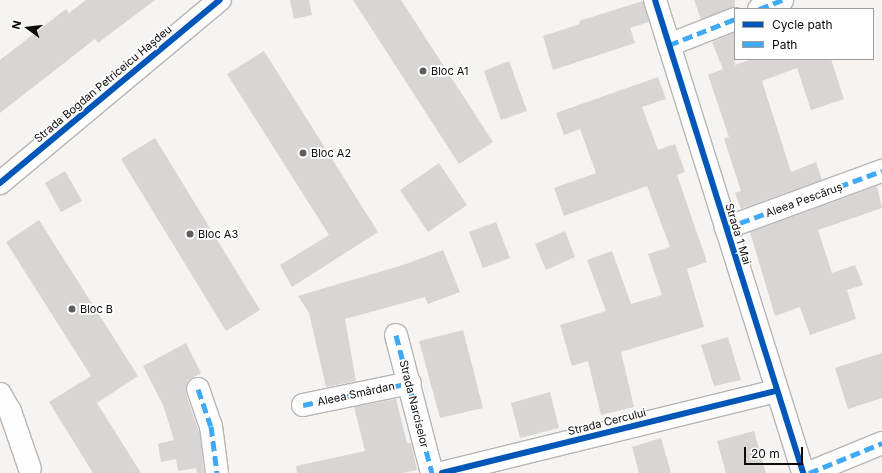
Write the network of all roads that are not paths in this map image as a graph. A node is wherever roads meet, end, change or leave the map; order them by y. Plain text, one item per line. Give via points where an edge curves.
1 (220, 0) edge
2 (654, 0) edge
3 (782, 0) edge
4 (762, 8) edge
5 (734, 19) edge
6 (669, 45) junction
7 (882, 171) edge
8 (0, 183) edge
9 (726, 228) junction
10 (396, 335) dead end
11 (410, 383) junction
12 (198, 389) dead end
13 (776, 390) junction
14 (0, 394) edge
15 (303, 405) dead end
16 (0, 428) edge
17 (882, 443) edge
18 (31, 471) edge
19 (217, 473) edge
20 (432, 473) edge
21 (442, 473) edge
22 (803, 473) edge
23 (809, 473) edge

1 - 8 street, Strada Bogdan Petriceicu Hașdeu
2 - 6 street, Strada 1 Mai
3 - 4 street
5 - 6 street
6 - 9 street, Strada 1 Mai
7 - 9 street, Aleea Pescăruș
9 - 13 street, Strada 1 Mai
10 - 11 street, Strada Narciselor
11 - 15 street, Aleea Smârdan
11 - 20 street, Strada Narciselor
12 - 19 street via 211,426
13 - 21 street, Strada Cercului
13 - 22 street, Strada 1 Mai
14 - 18 street via 10,411
16 - 18 street
17 - 23 street

